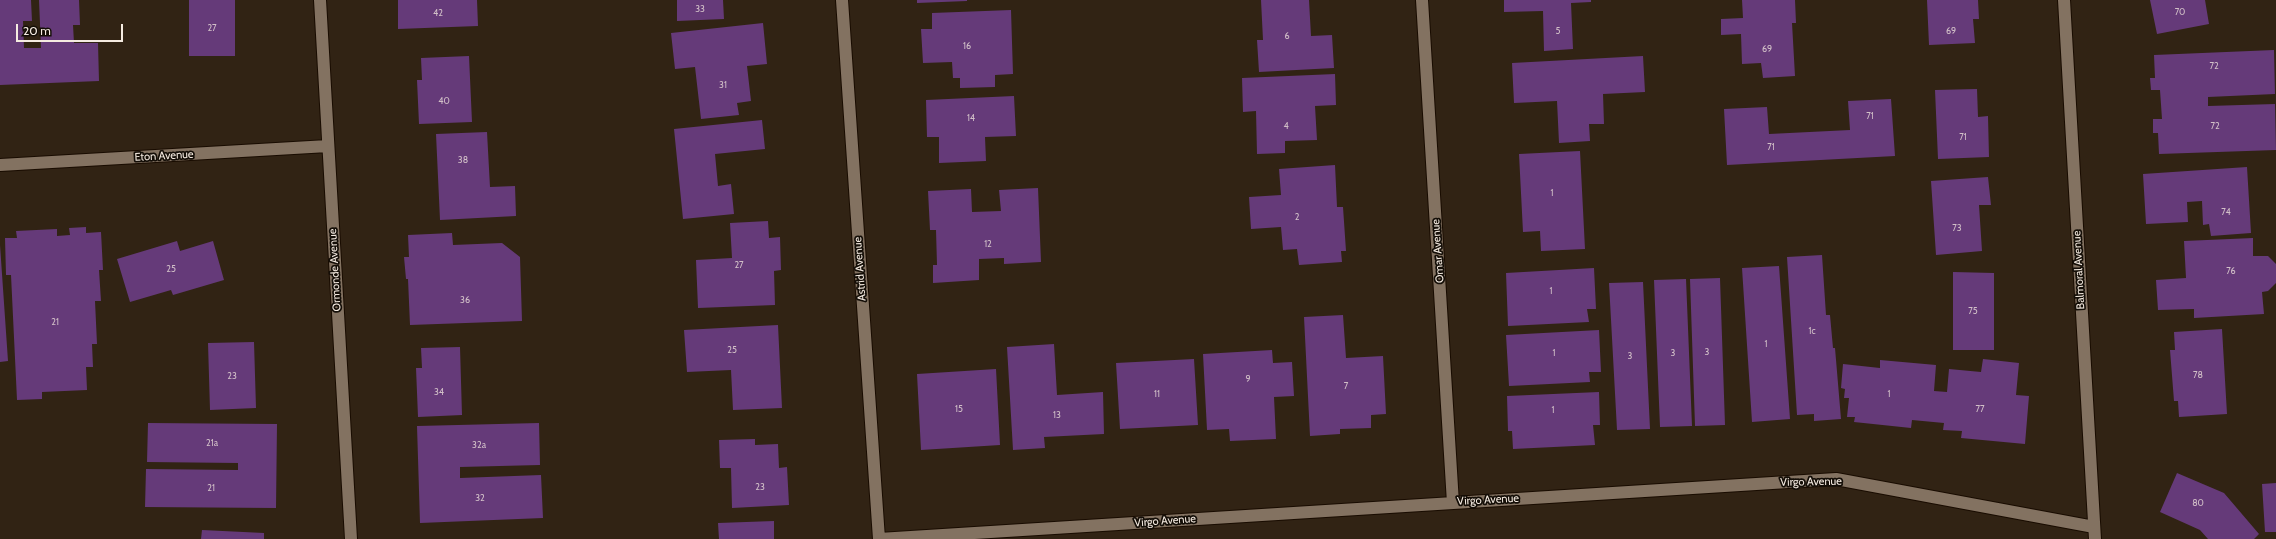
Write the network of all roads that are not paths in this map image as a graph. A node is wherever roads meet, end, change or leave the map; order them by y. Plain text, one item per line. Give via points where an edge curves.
1 (320, 0) edge
2 (842, 0) edge
3 (1422, 0) edge
4 (2064, 0) edge
5 (328, 146) junction
6 (0, 165) edge
7 (1453, 502) junction
8 (2094, 526) junction
9 (350, 539) edge
10 (879, 539) edge
11 (2095, 539) edge

1 - 5 street, Ormonde Avenue
2 - 10 street, Astrid Avenue
3 - 7 street, Omar Avenue
4 - 8 street, Balmoral Avenue
5 - 6 street, Eton Avenue
5 - 9 street, Ormonde Avenue
7 - 8 street, Virgo Avenue via 1836,480
7 - 10 street, Virgo Avenue
8 - 11 street, Balmoral Avenue

